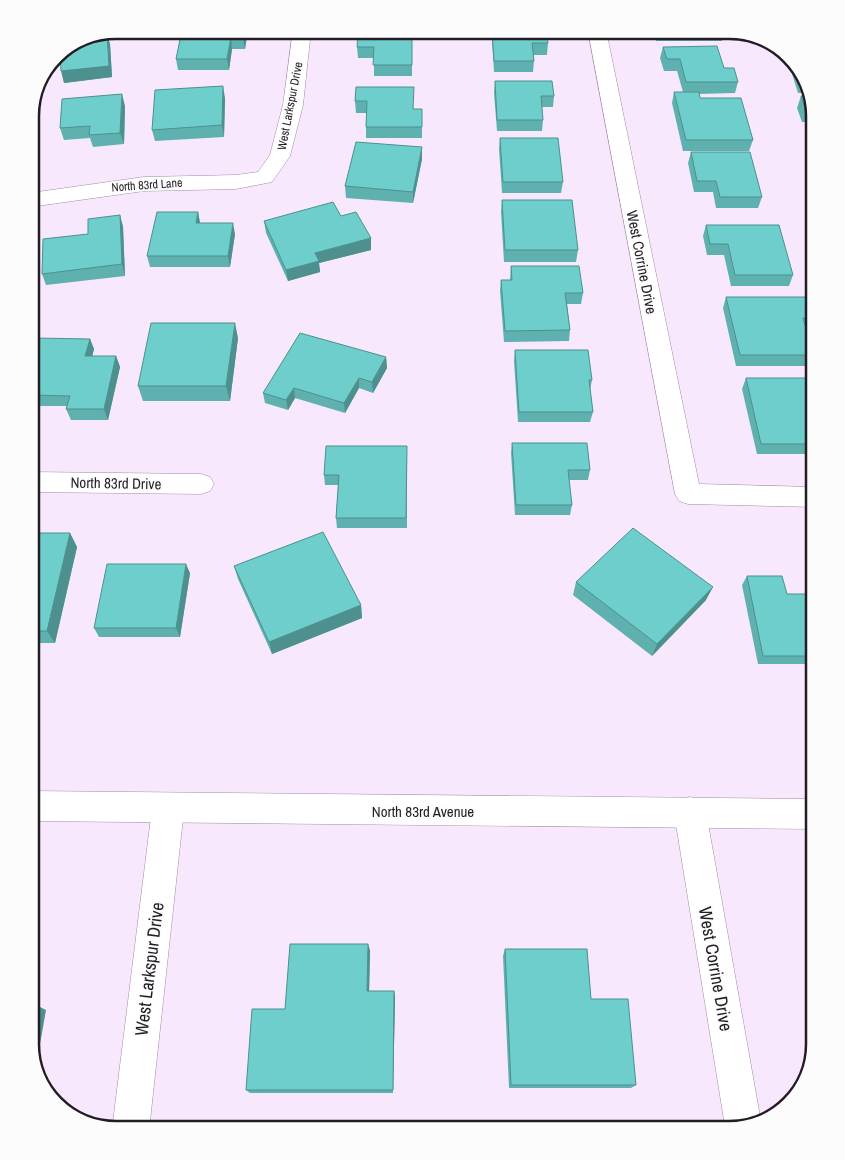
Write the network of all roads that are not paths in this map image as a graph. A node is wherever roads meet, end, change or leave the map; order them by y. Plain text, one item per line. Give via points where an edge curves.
1 (301, 39) edge
2 (598, 39) edge
3 (265, 176) joint
4 (39, 199) edge
5 (39, 482) edge
6 (201, 484) dead end
7 (806, 497) edge
8 (39, 806) edge
9 (168, 809) junction
10 (690, 812) junction
11 (806, 814) edge
12 (131, 1121) edge
13 (742, 1121) edge

1 - 3 street, West Larkspur Drive via 299,66 280,156
2 - 7 street, West Corrine Drive via 688,494
3 - 4 street, North 83rd Lane via 236,182 144,184
5 - 6 street, North 83rd Drive
8 - 9 street, North 83rd Avenue
9 - 10 street, North 83rd Avenue
9 - 12 street, West Larkspur Drive
10 - 11 street, North 83rd Avenue
10 - 13 street, West Corrine Drive

